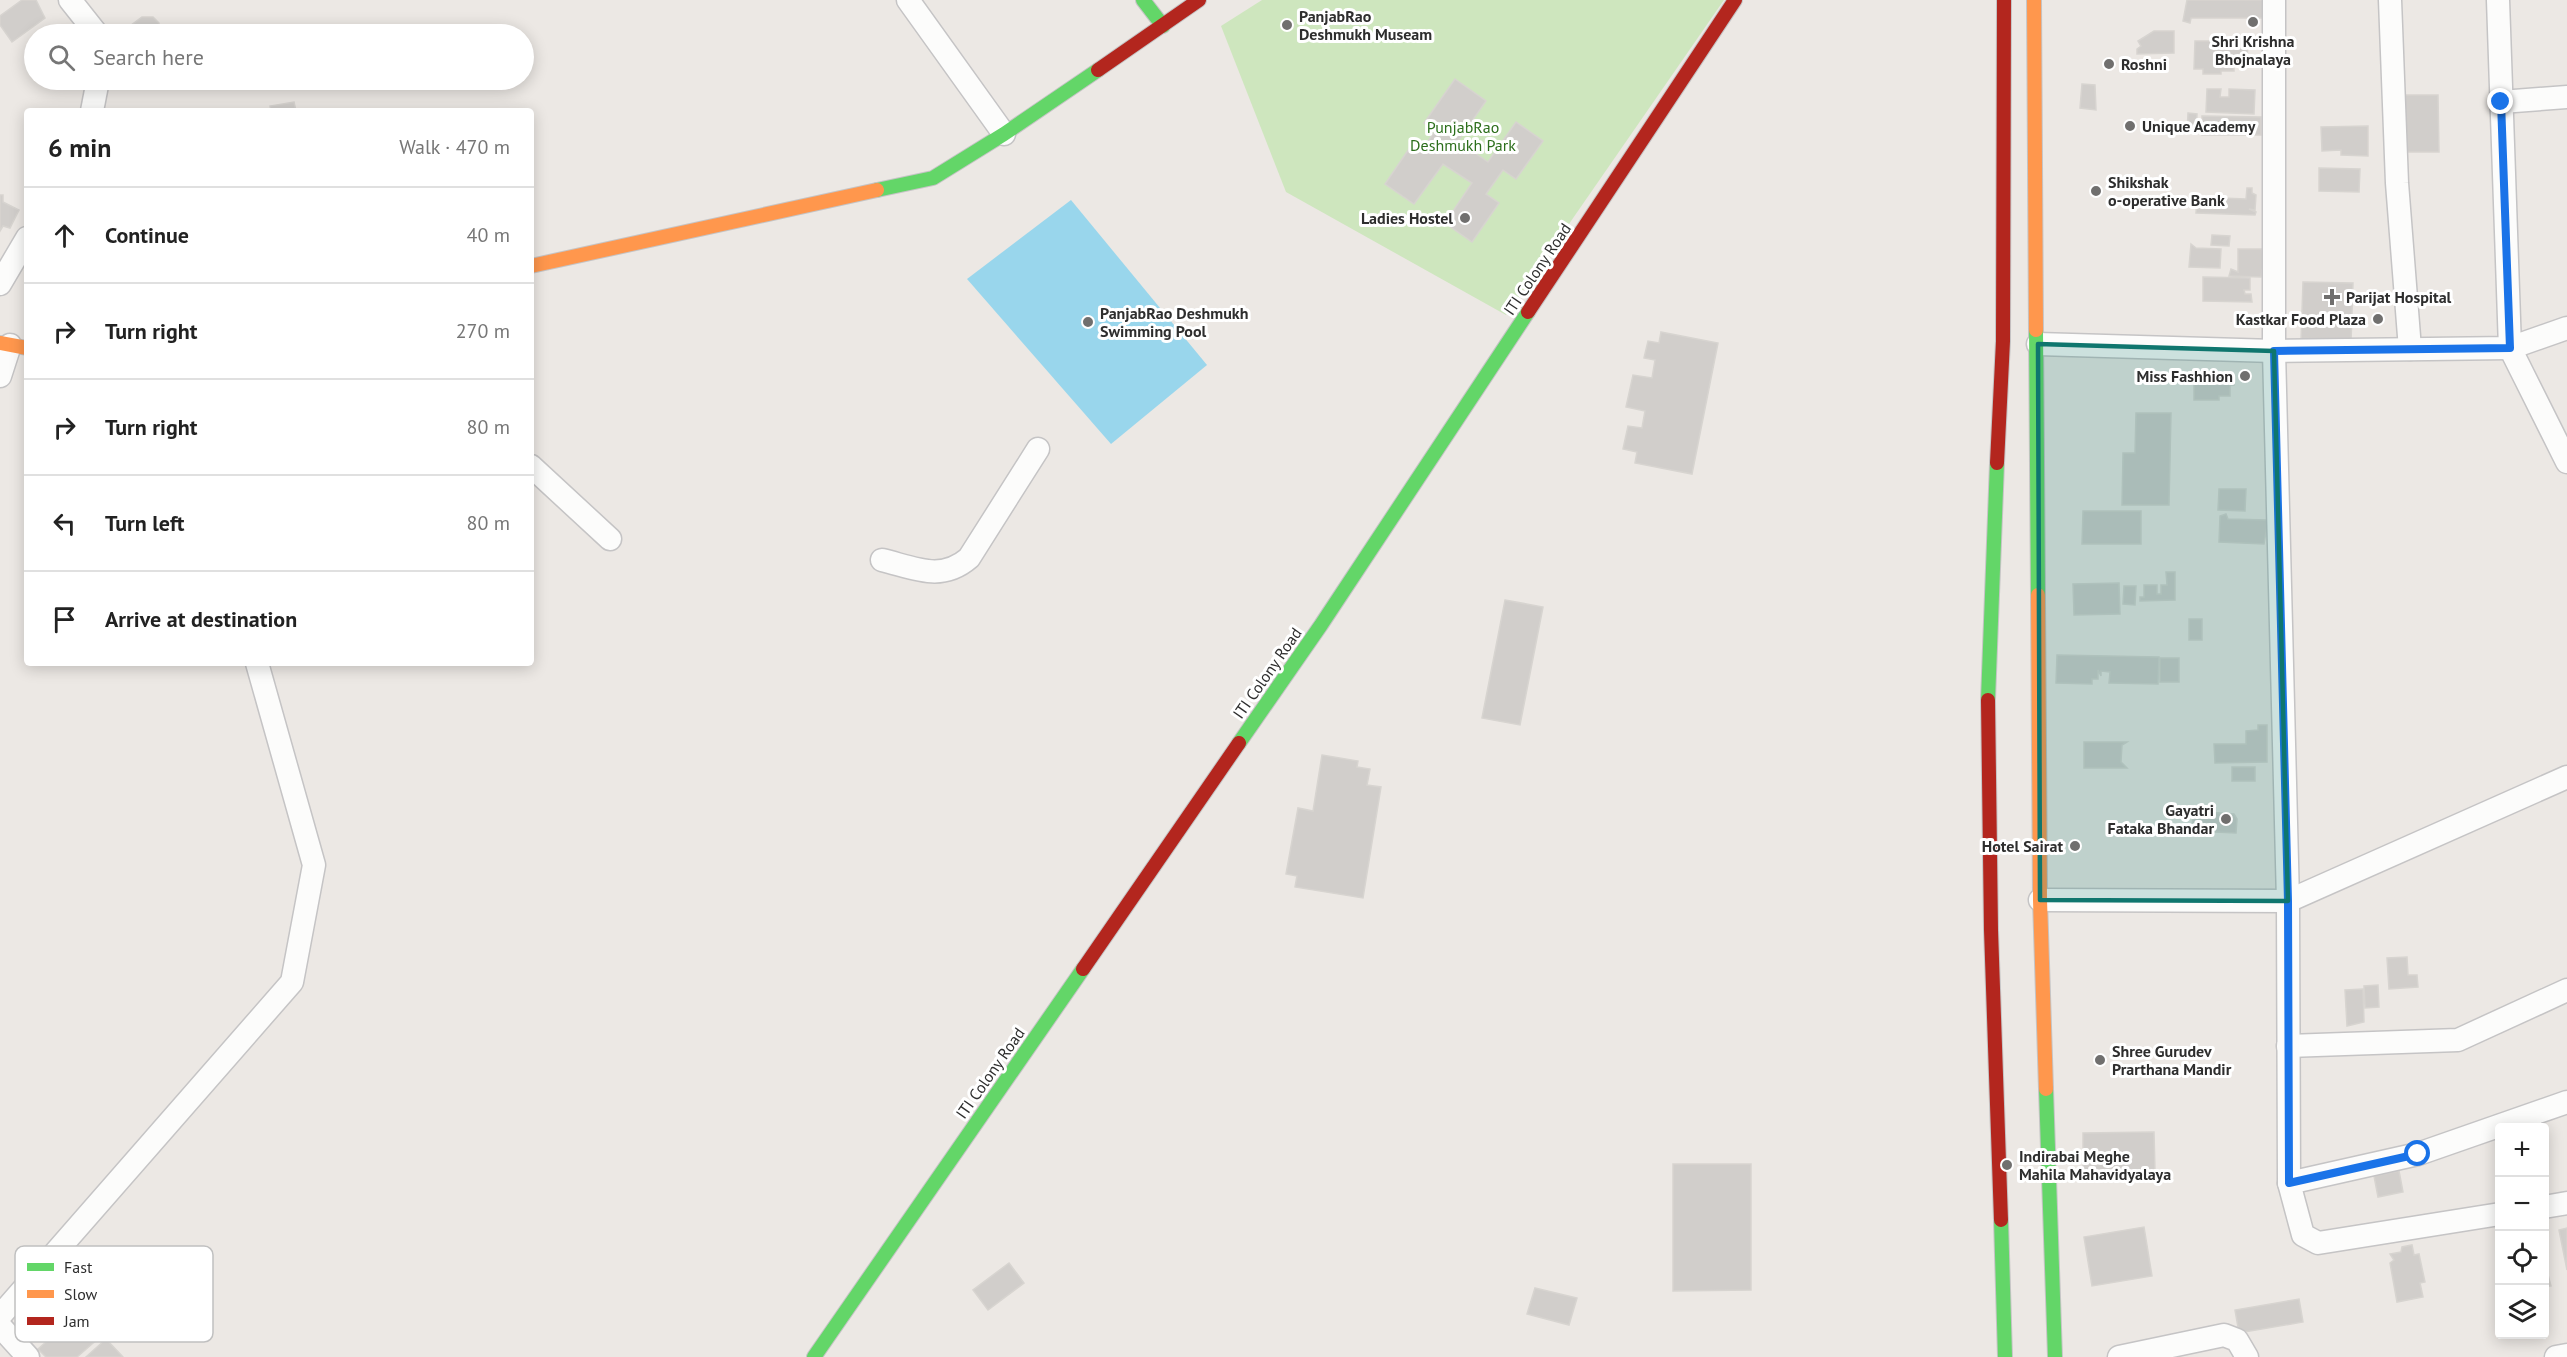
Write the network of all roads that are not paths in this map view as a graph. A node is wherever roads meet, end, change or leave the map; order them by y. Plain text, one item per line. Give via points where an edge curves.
1 (70, 0) edge
2 (908, 0) edge
3 (1143, 0) edge
4 (1199, 0) edge
5 (1735, 0) edge
6 (2004, 0) edge
7 (2034, 0) edge
8 (2274, 0) edge
9 (2390, 0) edge
10 (2498, 0) edge
11 (89, 24) edge
12 (1163, 26) junction
13 (96, 90) edge
14 (2567, 97) edge
15 (2501, 102) junction
16 (93, 108) edge
17 (1004, 134) junction
18 (24, 243) edge
19 (534, 265) edge
20 (0, 284) edge
21 (2567, 328) edge
22 (2038, 344) junction
23 (12, 346) edge
24 (2510, 348) junction
25 (2410, 349) junction
26 (2274, 351) junction
27 (0, 376) edge
28 (1038, 449) dead end
29 (2565, 452) edge
30 (534, 469) edge
31 (610, 539) dead end
32 (882, 560) dead end
33 (258, 666) edge
34 (2567, 777) edge
35 (2040, 900) junction
36 (2288, 901) junction
37 (2567, 990) edge
38 (2288, 1046) junction
39 (2567, 1102) edge
40 (2289, 1183) junction
41 (2567, 1203) edge
42 (2549, 1206) edge
43 (2495, 1215) edge
44 (61, 1246) edge
45 (15, 1299) edge
46 (0, 1316) edge
47 (0, 1326) edge
48 (2567, 1355) edge
49 (28, 1357) edge
50 (814, 1357) edge
51 (2005, 1357) edge
52 (2055, 1357) edge
53 (2120, 1357) edge
54 (2247, 1357) edge
55 (2556, 1357) edge

1 - 11 street
2 - 17 street
3 - 12 main road
4 - 12 main road
5 - 50 main road, ITI Colony Road via 1321,625
6 - 51 main road via 2003,341 1988,662 1991,930
7 - 22 main road
8 - 26 street
9 - 25 street via 2397,183
10 - 15 street
12 - 17 main road
13 - 16 street
14 - 15 street
15 - 24 street
17 - 19 main road via 933,178
18 - 20 street
21 - 24 street
22 - 26 street
22 - 35 main road
23 - 27 street
24 - 25 street
24 - 29 street
25 - 26 street
26 - 36 street
28 - 32 street via 969,558 956,570 939,573
30 - 31 street
33 - 44 street via 314,865 292,982
34 - 36 street
35 - 36 street
35 - 52 main road
36 - 38 street
37 - 38 street via 2458,1040
38 - 40 street
39 - 40 street via 2418,1154
40 - 43 street via 2303,1235 2318,1242
41 - 42 street
45 - 46 street
47 - 49 street
48 - 55 street
53 - 54 street via 2224,1335 2237,1340

